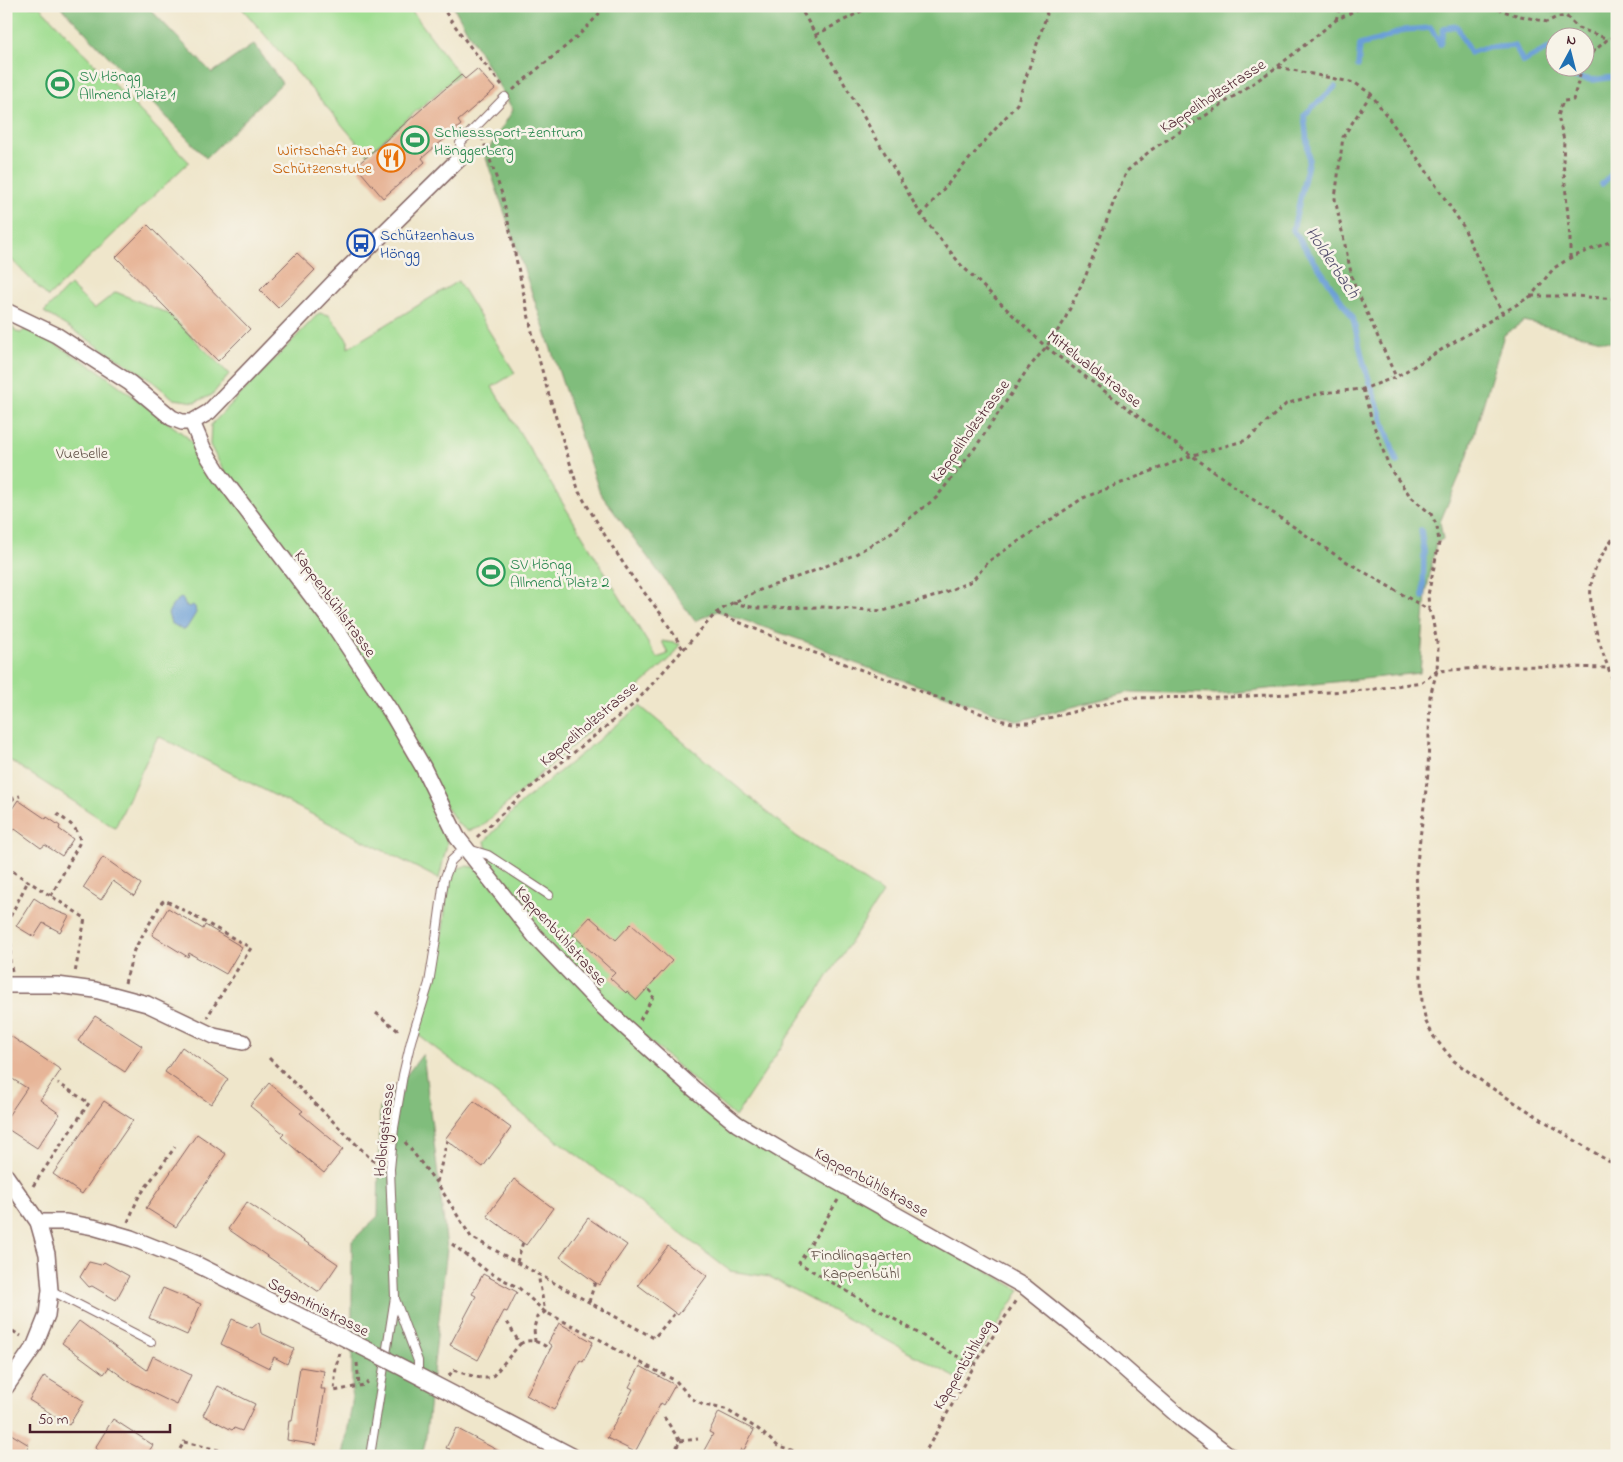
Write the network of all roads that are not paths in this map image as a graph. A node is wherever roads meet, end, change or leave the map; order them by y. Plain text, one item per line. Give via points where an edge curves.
1 (507, 95) road end
2 (461, 157) joint
3 (6, 311) edge
4 (192, 422) junction
5 (465, 848) junction
6 (549, 895) dead end
7 (9, 980) edge
8 (243, 1042) dead end
9 (8, 1181) edge
10 (38, 1222) junction
11 (50, 1290) junction
12 (394, 1297) junction
13 (151, 1342) dead end
14 (412, 1372) junction
15 (6, 1387) edge
16 (370, 1456) edge
17 (572, 1456) edge
18 (1230, 1456) edge

1 - 2 lane via 460,143
2 - 4 street via 209,412
3 - 4 street via 56,335 130,384 172,418
4 - 5 street, Kappenbühlstrasse via 220,475 335,627 391,712 424,767 456,837
5 - 6 lane via 488,855
5 - 12 lane, Holbrigstrasse via 451,861 444,880 429,983 411,1041 394,1128 390,1169
5 - 18 street, Kappenbühlstrasse via 535,936 603,1007 694,1090 737,1124 1025,1287
7 - 8 street via 95,990 146,1004 214,1036
9 - 10 street
10 - 11 street via 47,1254
10 - 14 street, Segantinistrasse, bridge via 66,1222 131,1238 194,1264
11 - 13 lane
11 - 15 street via 46,1315 35,1345
12 - 14 lane via 418,1361
12 - 16 lane, Holbrigstrasse
14 - 17 street, Segantinistrasse

